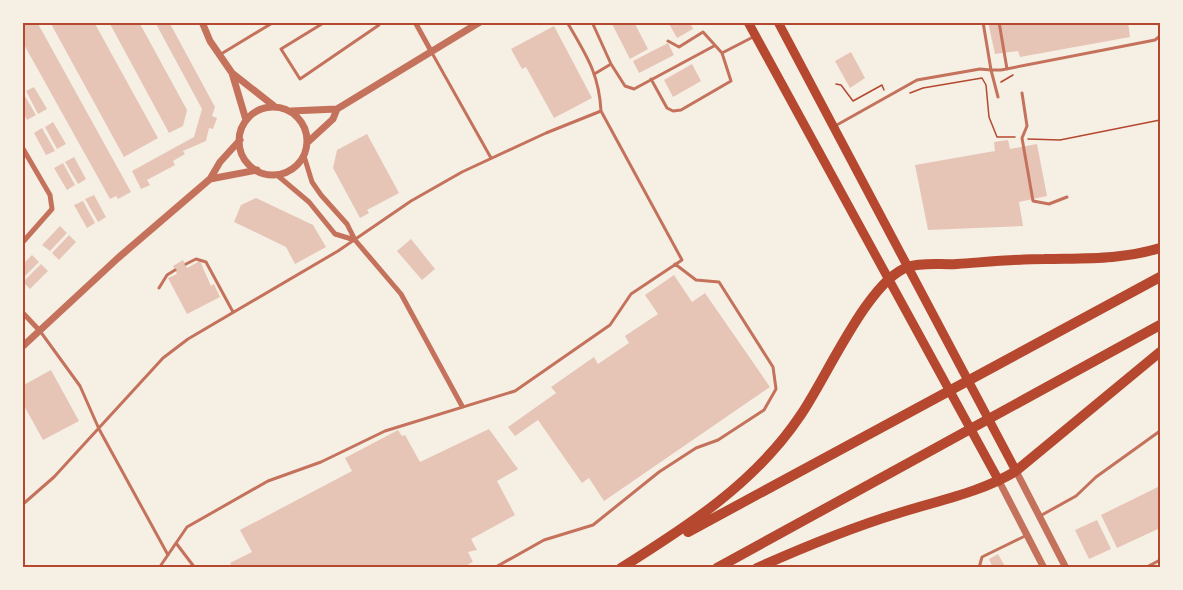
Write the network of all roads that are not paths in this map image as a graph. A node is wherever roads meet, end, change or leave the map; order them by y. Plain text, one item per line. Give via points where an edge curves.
1 (202, 22) edge
2 (274, 22) edge
3 (325, 22) edge
4 (378, 22) edge
5 (415, 22) edge
6 (480, 22) edge
7 (567, 22) edge
8 (592, 22) edge
9 (748, 22) edge
10 (778, 22) edge
11 (983, 22) edge
12 (999, 22) edge
13 (1159, 22) edge
14 (1161, 31) edge
15 (756, 36) junction
16 (1161, 36) edge
17 (668, 41) dead end
18 (714, 46) junction
19 (431, 51) junction
20 (722, 53) junction
21 (220, 55) junction
22 (612, 64) junction
23 (1007, 69) junction
24 (991, 70) junction
25 (232, 73) junction
26 (596, 74) junction
27 (651, 79) junction
28 (1022, 93) dead end
29 (998, 97) dead end
30 (274, 106) junction
31 (337, 109) junction
32 (291, 111) junction
33 (601, 111) junction
34 (246, 120) junction
35 (834, 127) junction
36 (240, 140) junction
37 (308, 142) junction
38 (22, 147) edge
39 (304, 156) junction
40 (491, 158) junction
41 (257, 170) junction
42 (277, 175) junction
43 (210, 179) junction
44 (1067, 197) dead end
45 (355, 240) junction
46 (22, 243) edge
47 (1161, 248) edge
48 (186, 264) dead end
49 (675, 264) junction
50 (908, 267) junction
51 (175, 270) dead end
52 (1161, 277) edge
53 (888, 278) junction
54 (159, 288) dead end
55 (22, 312) edge
56 (233, 312) junction
57 (1161, 325) edge
58 (40, 331) junction
59 (22, 347) edge
60 (1161, 352) edge
61 (462, 406) junction
62 (99, 429) junction
63 (1161, 431) edge
64 (1016, 471) junction
65 (999, 481) junction
66 (22, 505) edge
67 (1039, 516) junction
68 (1027, 535) junction
69 (176, 543) junction
70 (168, 555) junction
71 (1161, 560) edge
72 (159, 567) edge
73 (195, 567) edge
74 (494, 567) edge
75 (622, 567) edge
76 (717, 567) edge
77 (757, 567) edge
78 (980, 567) edge
79 (1044, 567) edge
80 (1066, 567) edge
81 (1145, 567) edge

1 - 21 street
2 - 21 lane
3 - 4 lane via 281,49 300,80 380,25
5 - 19 street
6 - 19 street
7 - 26 lane
8 - 22 lane
9 - 15 highway
10 - 35 highway
11 - 24 lane
12 - 23 lane
13 - 14 lane
15 - 20 lane
15 - 53 highway
16 - 23 lane
17 - 18 lane via 679,47 703,32
18 - 20 lane
18 - 27 lane
19 - 31 street
19 - 40 lane
20 - 27 lane via 731,81 681,110 667,108
21 - 25 street
22 - 26 lane
22 - 27 lane via 625,86 634,89
23 - 24 lane
24 - 29 lane
24 - 35 lane via 917,80
25 - 30 street
25 - 34 street
26 - 33 lane
28 - 44 lane via 1027,126 1022,138 1033,201 1049,204
30 - 32 street
30 - 34 street via 263,108
31 - 32 street
31 - 37 street via 333,119
32 - 37 street via 306,130
33 - 40 lane
33 - 49 lane via 682,260
34 - 36 street
35 - 50 highway
36 - 41 street via 241,153
36 - 43 street
37 - 39 street
38 - 46 street via 50,195 52,209
39 - 42 street via 295,168
39 - 45 street via 312,182 347,224
40 - 45 lane via 411,201
41 - 42 street
41 - 43 street
42 - 45 street via 309,202 335,234
43 - 58 street
45 - 56 lane
45 - 61 street via 401,294
47 - 50 highway via 1102,260 1031,259
48 - 56 lane via 196,259 206,262
49 - 61 lane via 631,294 609,326 515,391
49 - 74 lane via 696,280 719,282 773,367 777,389 764,410 659,472 593,525 544,540
50 - 53 highway
50 - 64 highway
51 - 54 lane
52 - 75 highway
53 - 65 highway
53 - 75 highway via 800,416 772,452 688,525
55 - 58 street
56 - 62 lane via 163,358
57 - 76 highway
58 - 59 street
58 - 62 lane via 80,386
60 - 64 highway
61 - 69 lane via 385,431 321,462 268,481 187,527
62 - 66 lane
62 - 70 lane
63 - 67 lane via 1096,477 1077,496
64 - 65 highway
64 - 67 street
65 - 68 street
65 - 77 highway via 983,490 829,537
67 - 80 street
68 - 78 lane via 981,557
68 - 79 street
69 - 70 lane
69 - 73 lane
70 - 72 lane
71 - 81 lane

